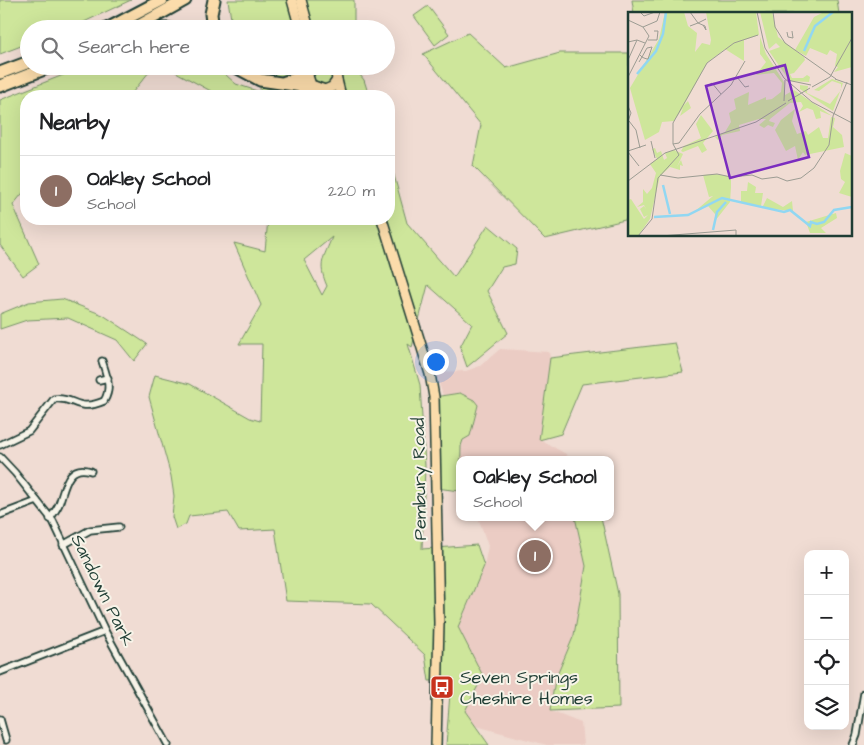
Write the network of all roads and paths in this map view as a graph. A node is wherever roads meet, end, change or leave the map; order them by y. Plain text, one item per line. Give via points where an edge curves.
1 (151, 0) edge
2 (162, 0) edge
3 (185, 0) edge
4 (214, 0) edge
5 (292, 0) edge
6 (301, 0) edge
7 (133, 16) junction
8 (125, 20) edge
9 (149, 20) edge
10 (211, 20) edge
11 (298, 20) edge
12 (307, 20) edge
13 (20, 65) edge
14 (0, 73) edge
15 (29, 75) edge
16 (249, 75) edge
17 (304, 75) edge
18 (309, 75) edge
19 (336, 75) edge
20 (337, 80) junction
21 (278, 84) junction
22 (0, 86) edge
23 (317, 90) edge
24 (323, 90) edge
25 (326, 90) edge
26 (340, 90) edge
27 (384, 225) edge
28 (102, 362) dead end
29 (108, 378) junction
30 (99, 380) dead end
31 (0, 445) edge
32 (0, 457) edge
33 (91, 471) dead end
34 (37, 501) junction
35 (0, 515) edge
36 (50, 519) junction
37 (119, 527) dead end
38 (63, 545) junction
39 (105, 631) junction
40 (0, 672) edge
41 (864, 693) edge
42 (0, 719) edge
43 (6, 740) dead end
44 (168, 745) edge
45 (436, 745) edge
46 (853, 745) edge

1 - 7 highway
2 - 7 highway
3 - 9 highway
4 - 10 highway
5 - 11 main road
6 - 12 main road
7 - 8 highway
13 - 14 highway
15 - 22 highway
16 - 21 highway
17 - 21 highway
18 - 24 main road via 309,80
19 - 20 main road
20 - 25 main road
20 - 26 main road
21 - 23 highway
27 - 45 main road, Pembury Road via 430,374 434,397 439,623
28 - 29 street
29 - 30 street
29 - 31 street via 109,393 104,401 84,407 61,398 54,399 30,431
32 - 34 street, Sandown Park
33 - 36 street via 84,468 68,477
34 - 35 street
34 - 36 street, Sandown Park
36 - 38 street, Sandown Park
37 - 38 street via 90,530
38 - 39 street, Sandown Park
39 - 40 street
39 - 44 street, Sandown Park
41 - 46 street
42 - 43 street

